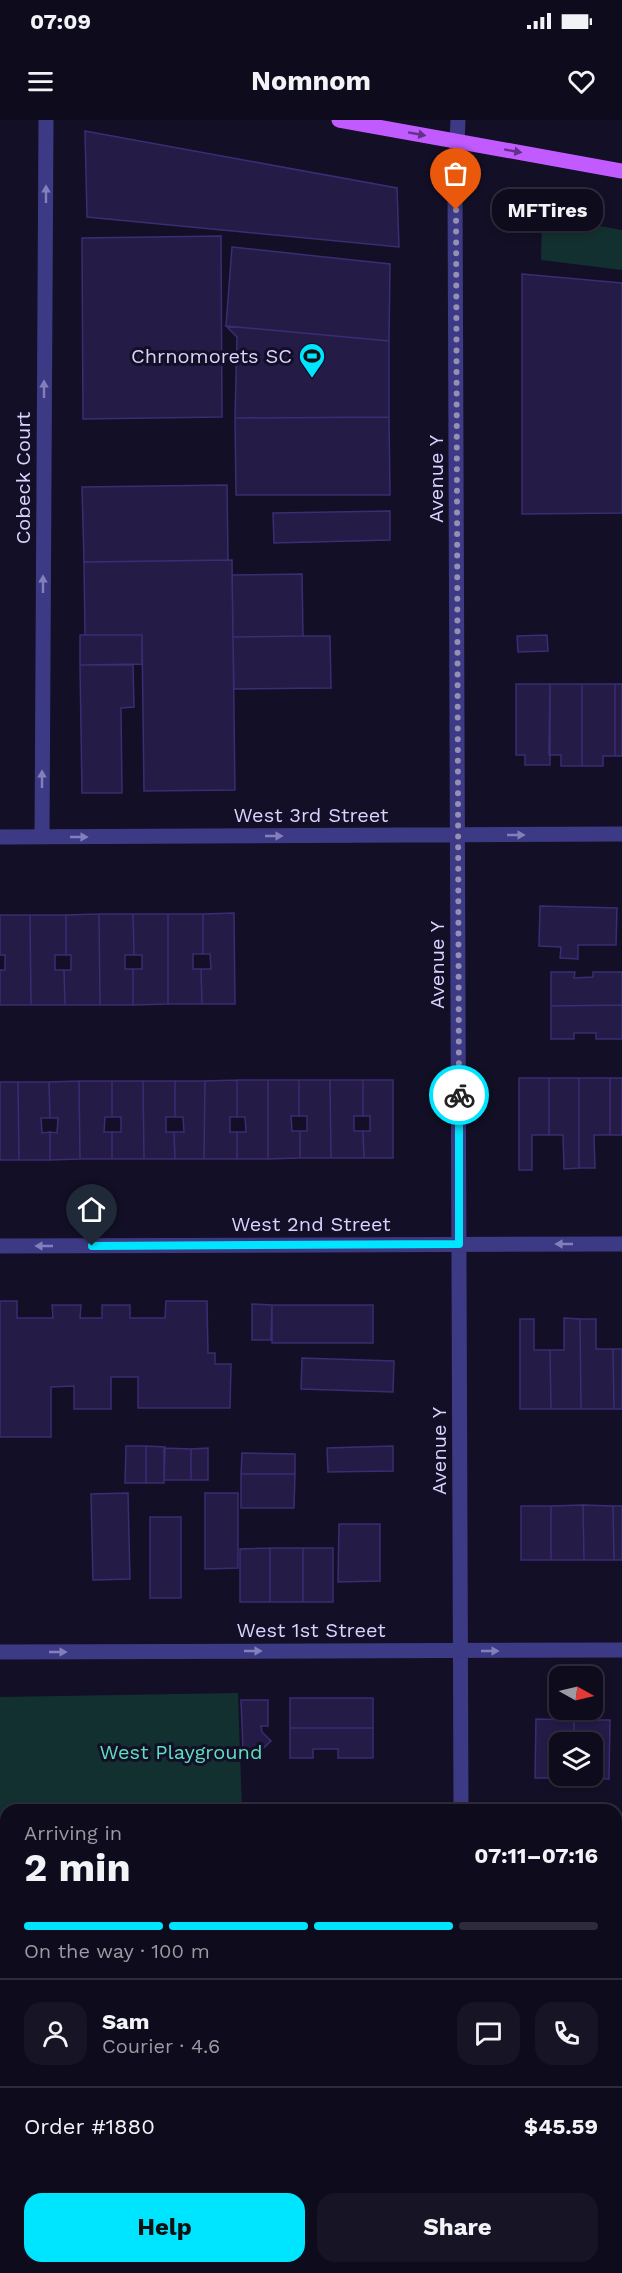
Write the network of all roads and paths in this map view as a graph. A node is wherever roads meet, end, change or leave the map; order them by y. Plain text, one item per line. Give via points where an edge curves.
1 (46, 120) edge
2 (339, 120) edge
3 (458, 120) edge
4 (455, 141) junction
5 (622, 171) edge
6 (622, 834) edge
7 (458, 836) junction
8 (0, 837) edge
9 (42, 837) junction
10 (459, 1244) junction
11 (622, 1244) edge
12 (0, 1246) edge
13 (622, 1650) edge
14 (460, 1651) junction
15 (0, 1652) edge
16 (461, 1804) edge

9 -> 1 street, Cobeck Court
2 -> 4 main road
3 - 4 street, Avenue Y
4 -> 5 main road
4 - 7 street, Avenue Y
7 -> 6 street, West 3rd Street
9 -> 7 street, West 3rd Street
7 - 10 street, Avenue Y
8 - 9 street, West 3rd Street
11 -> 10 street, West 2nd Street
10 -> 12 street, West 2nd Street
10 - 14 street, Avenue Y
14 -> 13 street, West 1st Street
15 -> 14 street, West 1st Street
14 - 16 street, Avenue Y

